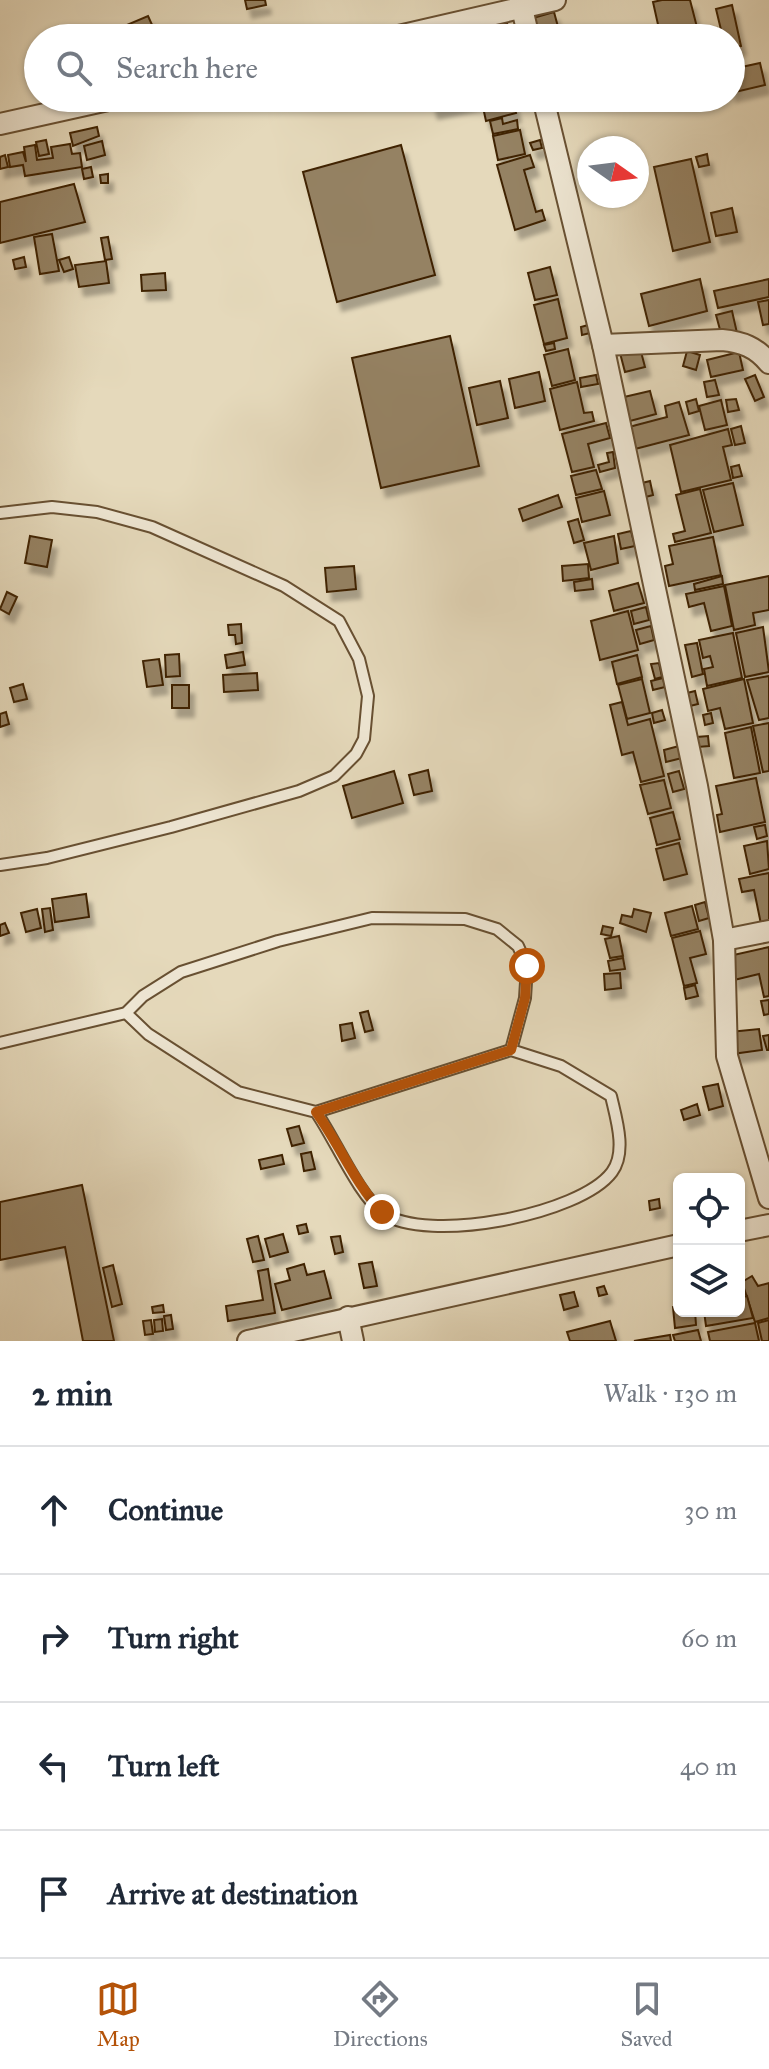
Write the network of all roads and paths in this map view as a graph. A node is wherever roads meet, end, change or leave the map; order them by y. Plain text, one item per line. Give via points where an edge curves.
1 (555, 0) edge
2 (521, 4) edge
3 (444, 24) edge
4 (526, 24) edge
5 (54, 112) edge
6 (546, 112) edge
7 (0, 124) edge
8 (603, 345) junction
9 (769, 363) edge
10 (0, 513) edge
11 (0, 865) edge
12 (769, 931) edge
13 (724, 940) junction
14 (126, 1013) junction
15 (0, 1043) edge
16 (511, 1050) junction
17 (316, 1112) junction
18 (769, 1198) edge
19 (769, 1225) edge
20 (745, 1230) edge
21 (673, 1246) edge
22 (348, 1317) junction
23 (248, 1341) edge
24 (353, 1341) edge

1 - 2 street
2 - 3 street
2 - 4 street
5 - 7 street
6 - 8 street
8 - 9 street via 741,342 760,351
8 - 13 street via 697,786
10 - 11 lane via 52,507 97,512 152,527 284,586 339,621 359,659 368,696 364,739 334,776 171,827
12 - 13 street
13 - 18 street via 727,1056
14 - 15 lane
14 - 16 lane via 181,972 278,941 372,918 465,919 497,929 518,946 527,966 525,998
14 - 17 lane via 148,1034 238,1092
16 - 17 lane
16 - 17 lane via 561,1066 611,1096 619,1156 612,1172 592,1190 510,1218 455,1225 400,1221 382,1212 361,1190
19 - 20 street
21 - 22 street
22 - 23 street
22 - 24 street

